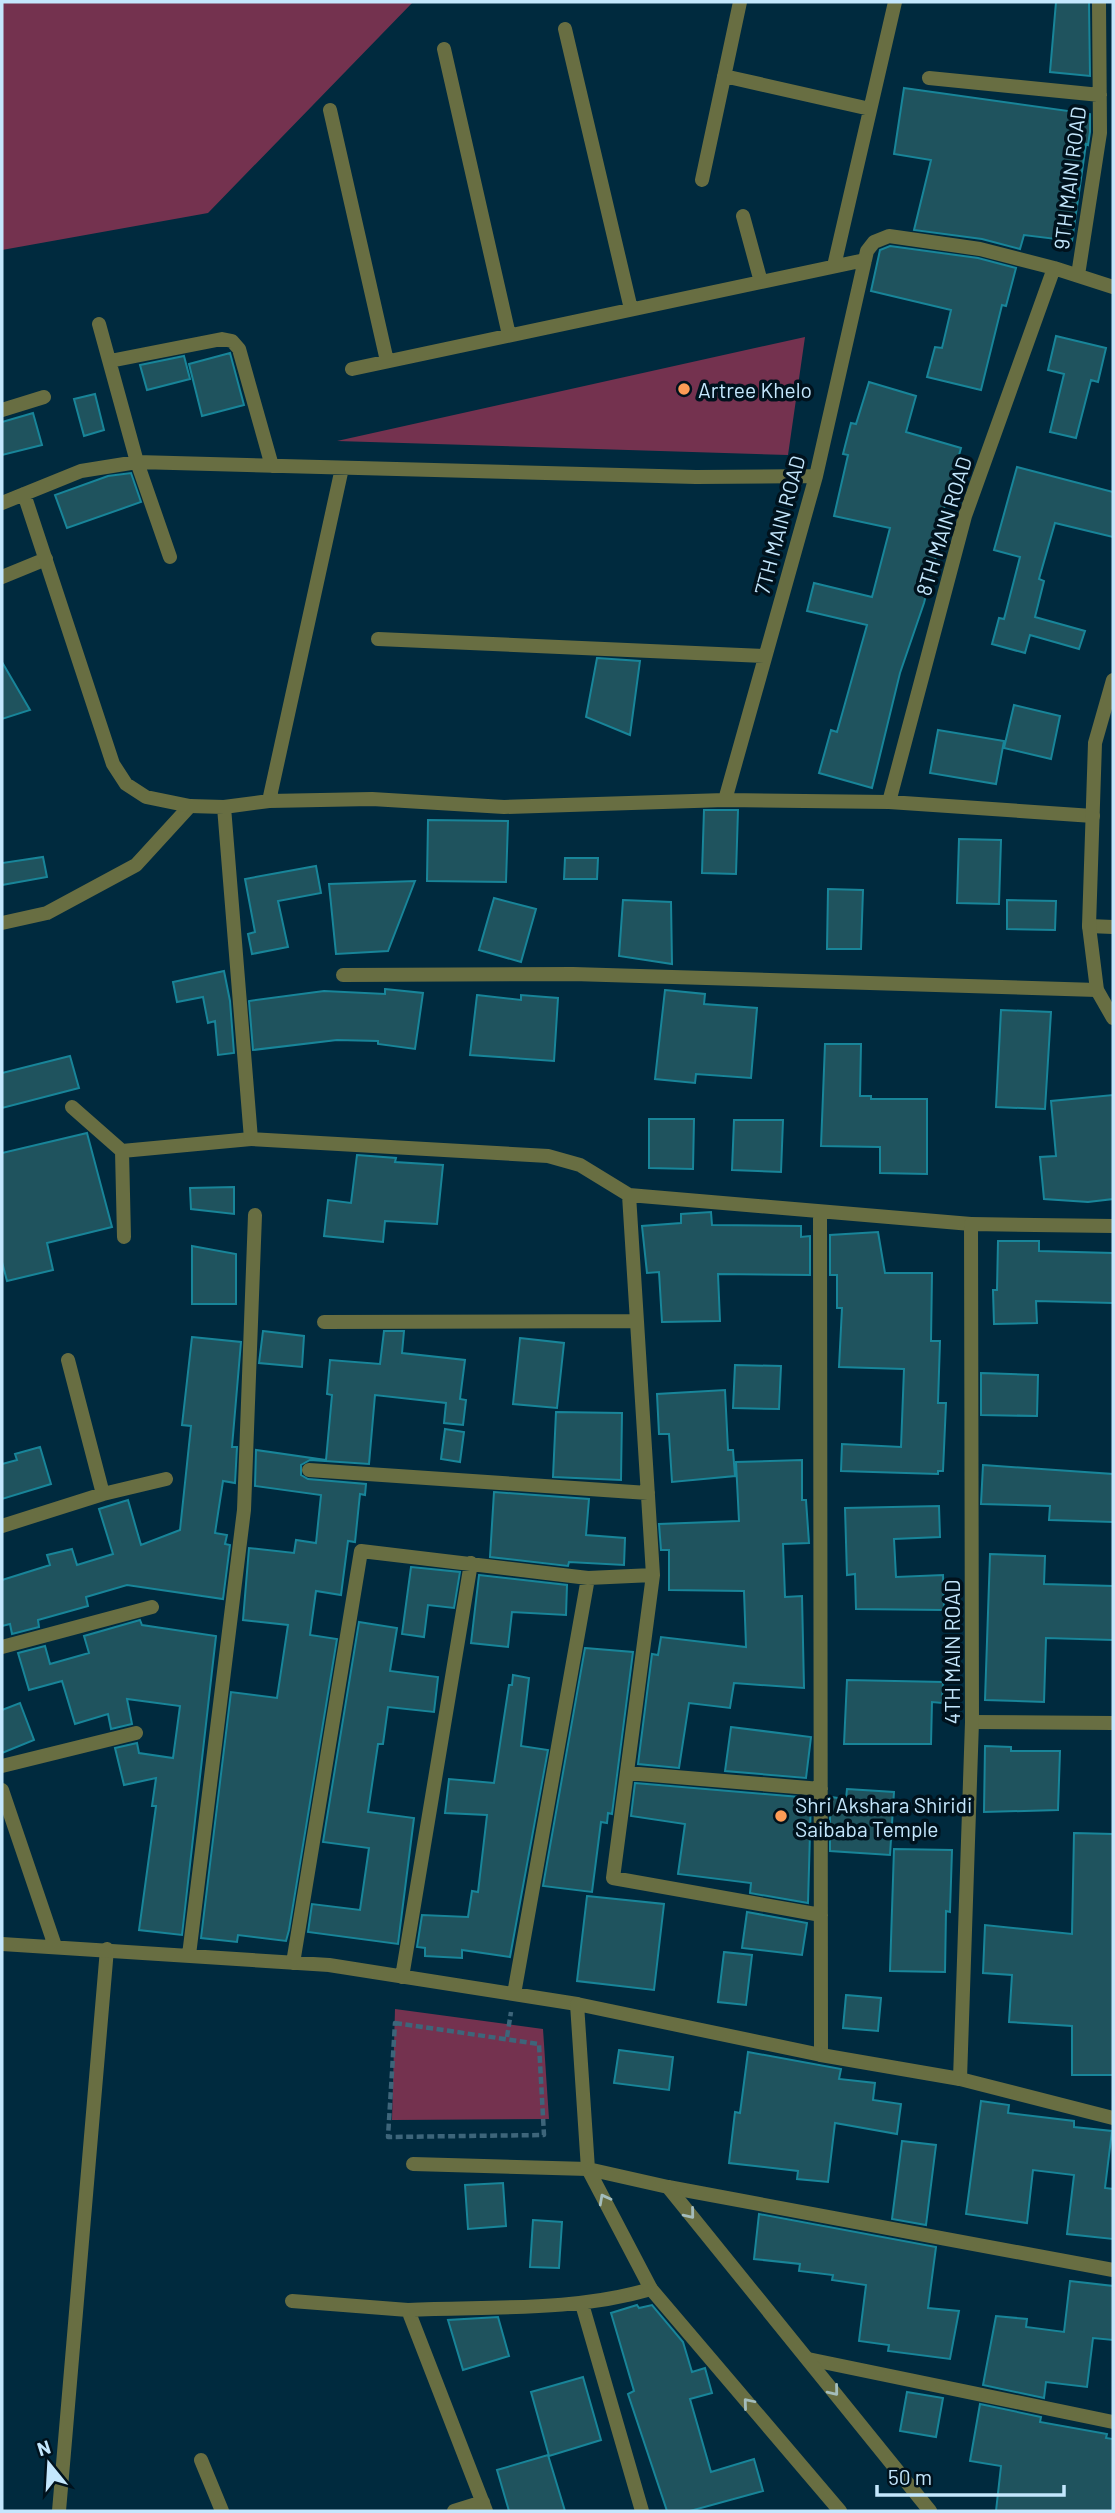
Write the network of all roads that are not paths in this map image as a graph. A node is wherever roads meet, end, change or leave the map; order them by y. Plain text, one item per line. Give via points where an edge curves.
1 (740, 2) edge
2 (895, 2) edge
3 (1099, 2) edge
4 (565, 29) dead end
5 (444, 49) dead end
6 (724, 76) junction
7 (929, 78) dead end
8 (1100, 95) junction
9 (870, 109) junction
10 (330, 110) dead end
11 (702, 180) dead end
12 (743, 216) dead end
13 (865, 260) junction
14 (834, 266) junction
15 (1054, 268) junction
16 (1078, 275) junction
17 (761, 282) junction
18 (1113, 288) edge
19 (631, 309) junction
20 (99, 324) dead end
21 (509, 335) junction
22 (110, 361) junction
23 (387, 361) junction
24 (352, 369) dead end
25 (44, 397) dead end
26 (2, 410) edge
27 (136, 462) junction
28 (272, 466) junction
29 (342, 468) junction
30 (816, 476) junction
31 (24, 494) junction
32 (2, 503) edge
33 (170, 557) dead end
34 (46, 559) junction
35 (2, 577) edge
36 (377, 639) dead end
37 (764, 656) junction
38 (1113, 680) edge
39 (725, 800) junction
40 (269, 801) junction
41 (889, 803) junction
42 (190, 806) junction
43 (224, 807) junction
44 (1093, 816) junction
45 (2, 923) edge
46 (1089, 926) junction
47 (1113, 927) edge
48 (343, 975) dead end
49 (1097, 990) junction
50 (1113, 1018) edge
51 (72, 1107) dead end
52 (251, 1139) junction
53 (122, 1151) junction
54 (629, 1195) junction
55 (820, 1213) junction
56 (255, 1215) dead end
57 (971, 1224) junction
58 (1113, 1226) edge
59 (124, 1237) dead end
60 (637, 1321) junction
61 (324, 1322) dead end
62 (68, 1360) dead end
63 (309, 1470) dead end
64 (166, 1479) dead end
65 (648, 1493) junction
66 (103, 1494) junction
67 (2, 1526) edge
68 (471, 1563) junction
69 (653, 1575) junction
70 (588, 1578) junction
71 (152, 1607) dead end
72 (2, 1647) edge
73 (972, 1722) junction
74 (1113, 1723) edge
75 (136, 1734) dead end
76 (2, 1766) edge
77 (627, 1773) junction
78 (821, 1789) junction
79 (2, 1790) edge
80 (821, 1915) junction
81 (2, 1944) edge
82 (55, 1946) junction
83 (107, 1950) junction
84 (189, 1955) junction
85 (293, 1963) junction
86 (402, 1977) junction
87 (514, 1994) junction
88 (577, 2004) junction
89 (821, 2055) junction
90 (960, 2079) junction
91 (1113, 2118) edge
92 (413, 2164) dead end
93 (588, 2169) junction
94 (668, 2187) junction
95 (1113, 2270) edge
96 (651, 2289) junction
97 (292, 2301) dead end
98 (582, 2304) junction
99 (408, 2310) junction
100 (808, 2359) junction
101 (1113, 2422) edge
102 (201, 2460) dead end
103 (485, 2507) edge
104 (59, 2511) edge
105 (222, 2511) edge
106 (454, 2511) edge
107 (642, 2511) edge
108 (840, 2511) edge
109 (930, 2511) edge

1 - 6 street
2 - 9 street
3 - 8 street, 9TH MAIN ROAD
4 - 19 street
5 - 21 street
6 - 9 street
6 - 11 street
7 - 8 street
8 - 16 street, 9TH MAIN ROAD via 1100,133
9 - 14 street
10 - 23 street
12 - 17 street
13 - 14 street
13 - 15 street via 874,242 889,236 980,249
13 - 30 street, 7TH MAIN ROAD
14 - 17 street
15 - 16 street
15 - 41 street, 8TH MAIN ROAD via 965,516
16 - 18 street
17 - 19 street
19 - 21 street
20 - 22 street
21 - 23 street
22 - 27 street
22 - 28 street via 222,339 232,341 239,349
23 - 24 street
25 - 26 street
27 - 28 street
27 - 31 street via 81,471
27 - 33 street
28 - 29 street
29 - 30 street
29 - 40 street
30 - 37 street, 7TH MAIN ROAD
31 - 32 street
31 - 34 street
34 - 35 street
34 - 42 street via 113,764 126,784 146,797
36 - 37 street
37 - 39 street, 7TH MAIN ROAD
38 - 44 street via 1096,743
39 - 40 street via 504,807 372,799
39 - 41 street
40 - 43 street
41 - 44 street
42 - 43 street
42 - 45 street via 136,865 47,913
43 - 52 street
44 - 46 street
46 - 47 street
46 - 49 street
48 - 49 street via 573,974
49 - 50 street
51 - 53 street
52 - 53 street
52 - 54 street via 548,1156 580,1165
53 - 59 street
54 - 55 street
54 - 60 street
55 - 57 street
55 - 78 street
56 - 84 street via 244,1510
57 - 58 street
57 - 73 street, 4TH MAIN ROAD
60 - 61 street
60 - 65 street
62 - 66 street
63 - 65 street
64 - 66 street
65 - 69 street
66 - 67 street
68 - 70 street
68 - 85 street via 360,1551
68 - 86 street
69 - 70 street
69 - 77 street
70 - 87 street
71 - 72 street
73 - 74 street
73 - 90 street, 4TH MAIN ROAD
75 - 76 street
77 - 78 street
77 - 80 street via 613,1878
78 - 80 street
79 - 82 street
80 - 89 street
81 - 82 street
82 - 83 street
83 - 84 street
83 - 104 street
84 - 85 street
85 - 86 street
86 - 87 street
87 - 88 street
88 - 89 street
88 - 93 street
89 - 90 street
90 - 91 street
92 - 93 street
93 - 94 street
96 -> 93 street
94 - 95 street
94 -> 100 street
96 - 98 street
108 -> 96 street
97 - 99 street
98 - 99 street
98 - 107 street
99 - 103 street
100 - 101 street
100 -> 109 street
102 - 105 street
103 - 106 street

